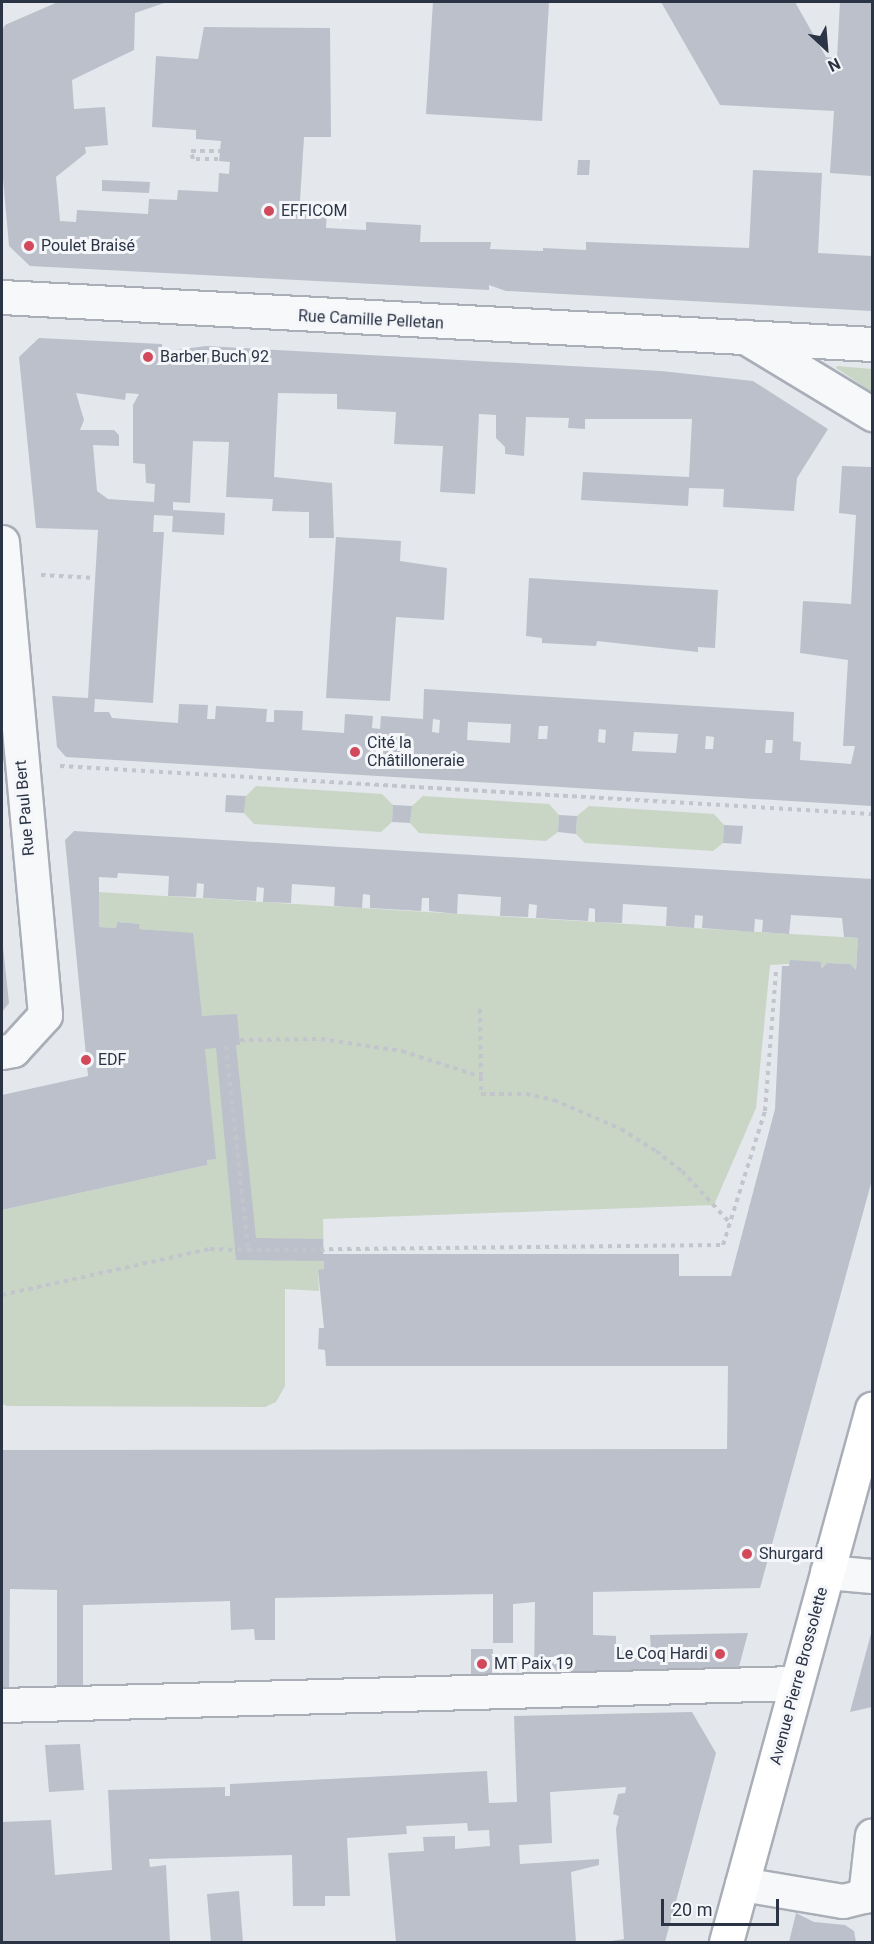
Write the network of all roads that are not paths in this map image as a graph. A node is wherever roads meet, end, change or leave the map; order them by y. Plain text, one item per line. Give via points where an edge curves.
1 (2, 297) edge
2 (741, 335) junction
3 (873, 344) edge
4 (873, 414) edge
5 (2, 542) edge
6 (2, 1052) edge
7 (873, 1409) edge
8 (827, 1572) junction
9 (873, 1576) edge
10 (796, 1683) junction
11 (2, 1705) edge
12 (873, 1835) edge
13 (742, 1884) junction
14 (869, 1895) edge
15 (726, 1942) edge

1 - 2 street, Rue Camille Pelletan via 465,325
2 - 3 street, Rue Camille Pelletan
2 - 4 street, Rue Camille Pelletan
5 - 6 street, Rue Paul Bert via 45,1015 13,1050
7 - 8 main road, Avenue Pierre Brossolette
8 - 9 street
8 - 10 main road, Avenue Pierre Brossolette
10 - 11 street
10 - 13 main road, Avenue Pierre Brossolette
12 - 14 street
13 - 14 street via 843,1901
13 - 15 main road, Avenue Pierre Brossolette

